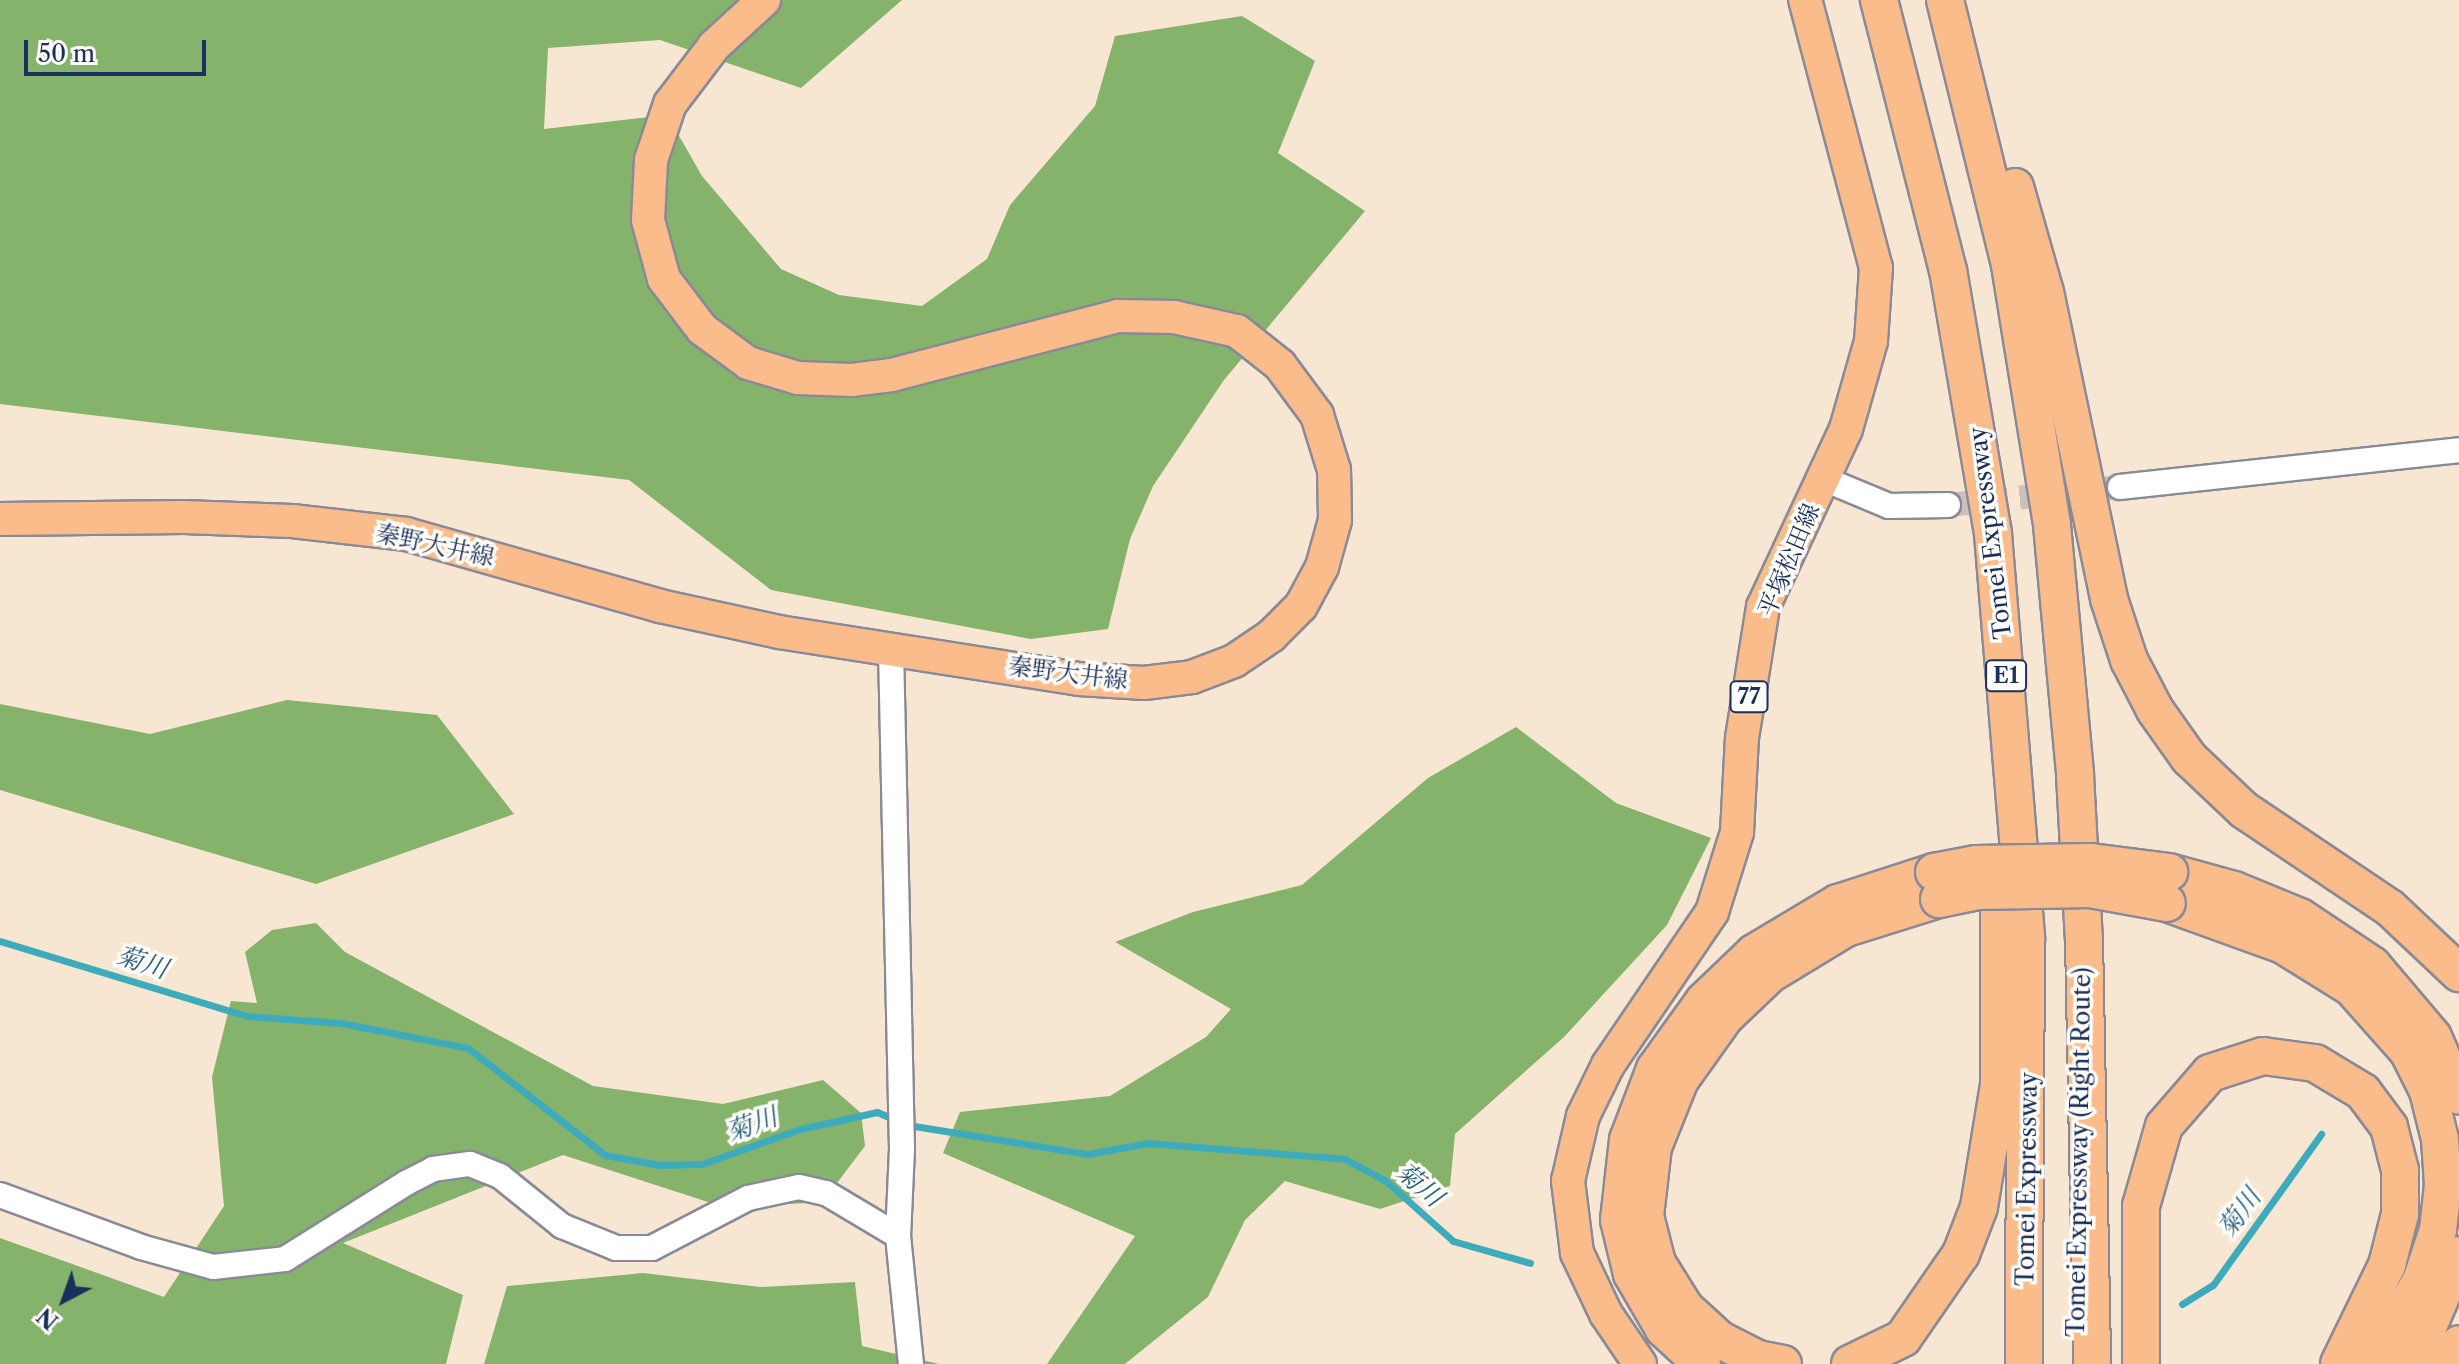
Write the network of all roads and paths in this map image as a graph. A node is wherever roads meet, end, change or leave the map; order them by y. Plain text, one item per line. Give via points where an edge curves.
1 (764, 0) edge
2 (1805, 0) edge
3 (1879, 0) edge
4 (1946, 1) edge
5 (2459, 450) edge
6 (1824, 479) junction
7 (2120, 487) tunnel mouth
8 (1948, 505) tunnel mouth
9 (0, 519) edge
10 (1993, 534) junction
11 (891, 649) junction
12 (1936, 885) junction
13 (2168, 887) junction
14 (2084, 939) junction
15 (2459, 973) edge
16 (2459, 1096) edge
17 (0, 1195) edge
18 (898, 1236) junction
19 (2459, 1255) edge
20 (2459, 1344) edge
21 (911, 1364) edge
22 (1640, 1364) edge
23 (1702, 1364) edge
24 (1783, 1364) edge
25 (1850, 1364) edge
26 (2024, 1364) edge
27 (2073, 1364) edge
28 (2092, 1364) edge
29 (2141, 1364) edge
30 (2339, 1364) edge
31 (2372, 1364) edge
32 (2405, 1364) edge
33 (2445, 1364) edge

1 - 11 main road, 秦野大井線 via 714,46 670,104 651,160 648,220 664,279 702,329 748,363 798,378 852,380 892,375 1118,316 1174,317 1237,331 1280,365 1317,415 1334,470 1335,520 1322,567 1301,606 1234,661 1192,677 1144,683 1079,679
2 - 6 main road, 平塚松田線 / 77 via 1876,268 1871,341 1846,429
3 - 10 highway, Tomei Expressway / E1 via 1948,270
4 - 14 highway via 2010,265 2052,525
4 - 15 highway via 2018,197 2045,292 2109,599 2129,660 2155,710 2189,758 2244,810 2390,908
5 - 7 street
6 - 8 street via 1889,506
6 - 22 main road, 平塚松田線 / 77 via 1763,607 1742,738 1737,832 1712,912 1608,1065 1583,1116 1568,1181 1577,1253 1606,1314
9 - 11 main road, 秦野大井線 via 184,517 406,534 660,606
10 - 25 highway via 1991,685 2001,992 1993,1145 1975,1219 1933,1300 1903,1338
10 - 26 highway, Tomei Expressway / E1 via 2026,938
11 - 18 street via 902,1149
12 - 13 highway, bridge via 1979,891
12 - 23 highway via 1838,903 1754,953 1704,1001 1655,1069 1628,1140 1619,1220 1632,1274 1664,1329
12 - 24 highway via 1846,928 1770,974 1725,1017 1680,1080 1653,1147 1645,1216 1664,1274 1685,1308 1720,1340 1758,1359
13 - 16 highway via 2234,890 2300,917 2372,965 2433,1037
13 - 31 highway via 2283,945 2352,988 2408,1051 2428,1091 2440,1139 2443,1185 2438,1230 2421,1281
14 - 27 highway, Tomei Expressway (Right Route)
14 - 28 highway
17 - 18 street via 141,1247 213,1267 285,1259 433,1169 470,1164 500,1176 562,1226 616,1248 652,1248 748,1198 799,1187 826,1193
18 - 21 street
19 - 32 highway via 2428,1327
20 - 33 highway
29 - 30 highway via 2141,1206 2164,1126 2210,1073 2263,1056 2315,1063 2363,1092 2389,1127 2400,1170 2400,1214 2387,1265

